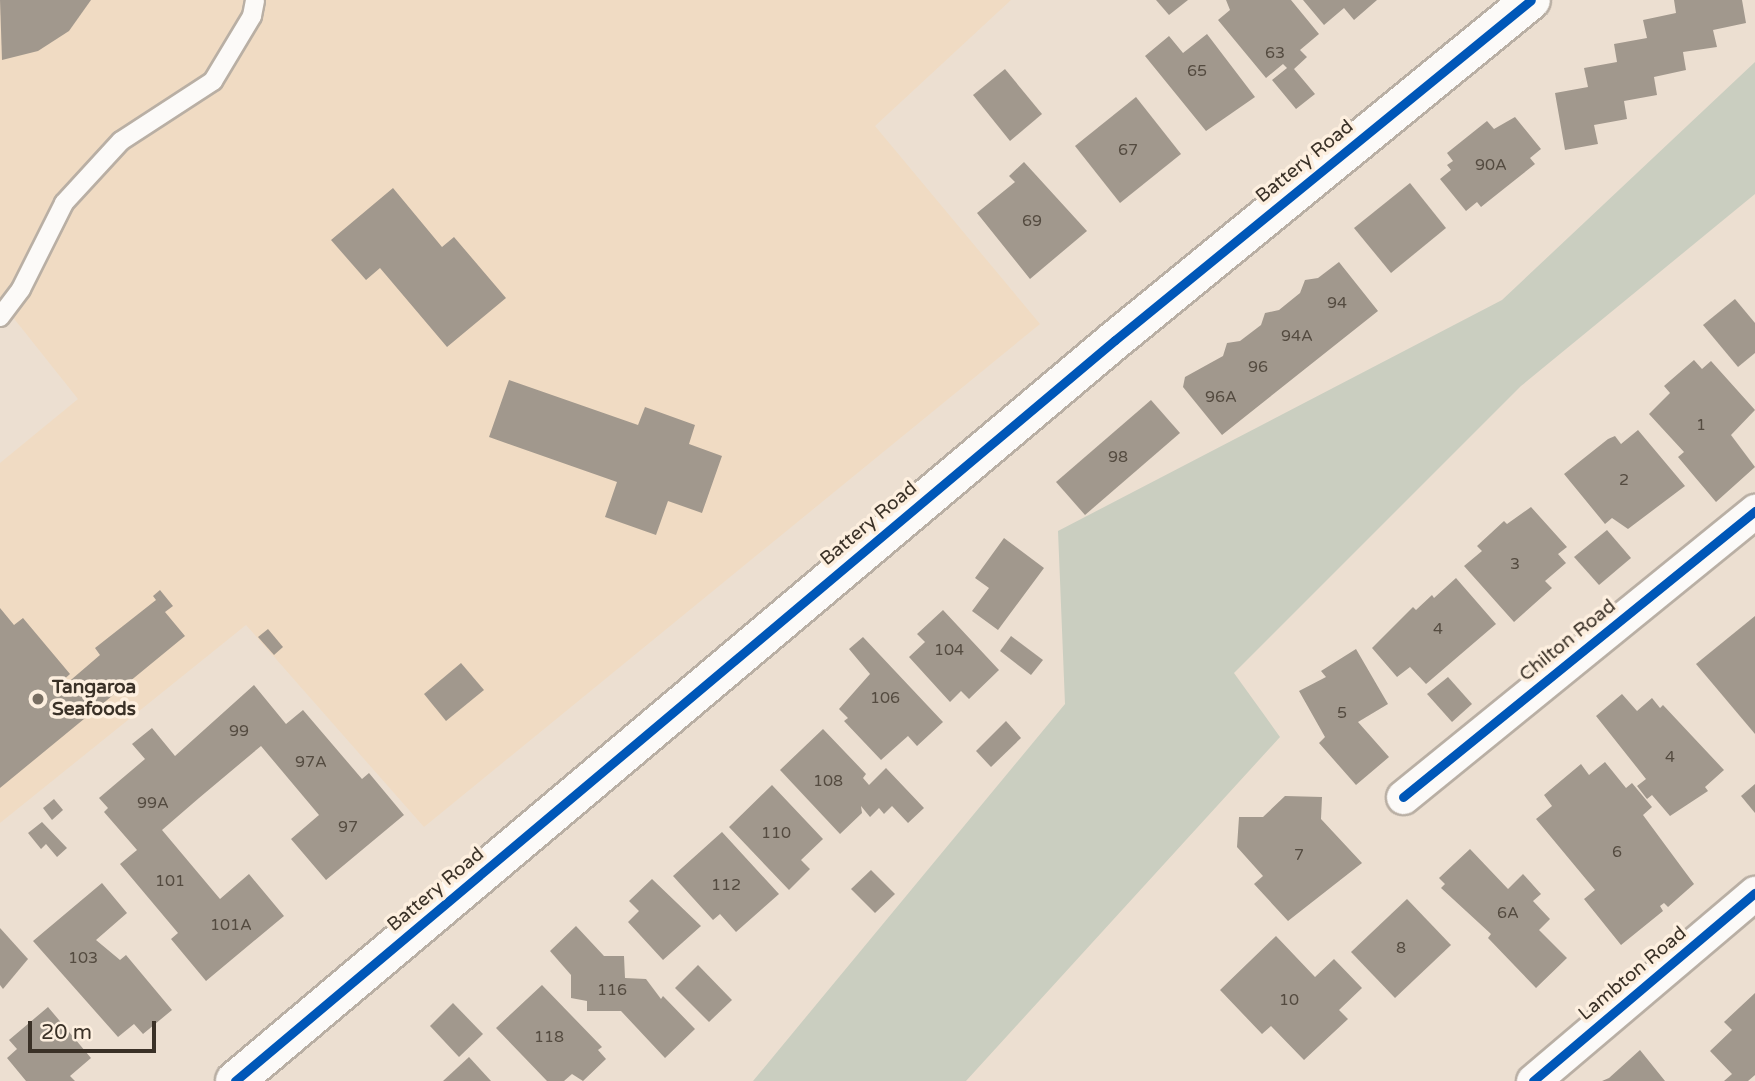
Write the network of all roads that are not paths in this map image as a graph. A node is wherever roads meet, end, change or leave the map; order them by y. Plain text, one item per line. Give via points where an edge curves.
1 (255, 0) edge
2 (1531, 0) edge
3 (0, 317) edge
4 (1755, 512) edge
5 (1403, 797) dead end
6 (1755, 893) edge
7 (235, 1081) edge
8 (1533, 1081) edge

1 - 3 lane via 252,16 214,81 121,141 64,203 21,289
2 - 7 street, Battery Road via 1115,340
4 - 5 street, Chilton Road
6 - 8 street, Lambton Road

